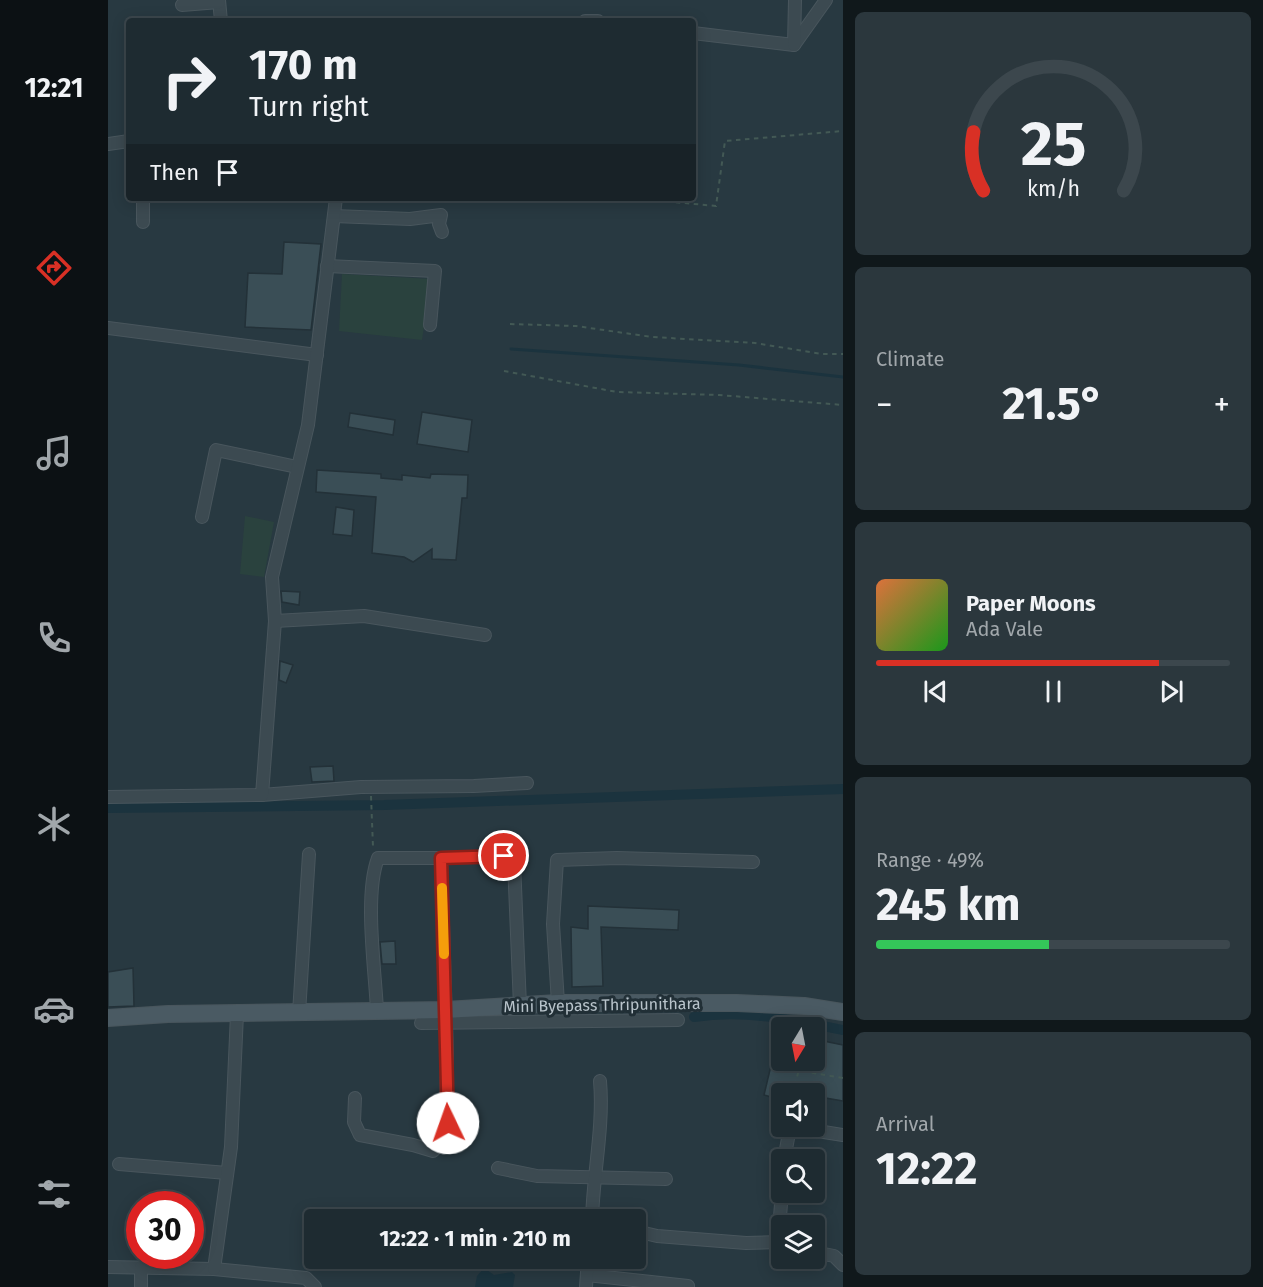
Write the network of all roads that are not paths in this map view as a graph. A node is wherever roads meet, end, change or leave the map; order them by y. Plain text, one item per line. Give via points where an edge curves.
1 (795, 0) edge
2 (826, 0) edge
3 (219, 1) edge
4 (182, 4) dead end
5 (221, 18) edge
6 (696, 33) edge
7 (794, 45) junction
8 (126, 141) edge
9 (108, 144) edge
10 (143, 201) edge
11 (336, 201) edge
12 (334, 216) junction
13 (143, 222) dead end
14 (442, 232) dead end
15 (327, 266) junction
16 (430, 325) dead end
17 (108, 327) edge
18 (317, 355) junction
19 (297, 466) junction
20 (202, 517) dead end
21 (275, 621) junction
22 (485, 634) dead end
23 (526, 783) dead end
24 (262, 795) junction
25 (108, 798) edge
26 (309, 854) dead end
27 (441, 858) junction
28 (753, 862) dead end
29 (558, 1003) junction
30 (377, 1010) junction
31 (527, 1011) junction
32 (843, 1012) edge
33 (299, 1013) junction
34 (237, 1014) junction
35 (446, 1017) junction
36 (108, 1018) edge
37 (678, 1020) dead end
38 (421, 1023) dead end
39 (600, 1082) dead end
40 (355, 1098) dead end
41 (843, 1135) edge
42 (786, 1149) edge
43 (119, 1164) dead end
44 (498, 1168) dead end
45 (227, 1173) junction
46 (593, 1176) junction
47 (666, 1179) dead end
48 (592, 1209) edge
49 (646, 1233) edge
50 (771, 1242) edge
51 (825, 1254) edge
52 (843, 1265) edge
53 (108, 1267) edge
54 (126, 1267) edge
55 (141, 1269) edge
56 (204, 1269) edge
57 (214, 1269) junction
58 (586, 1281) edge
59 (688, 1286) dead end
60 (141, 1287) edge
61 (315, 1287) edge

1 - 7 street
2 - 7 street
3 - 4 street
3 - 5 street
6 - 7 street
8 - 9 street
10 - 13 street
11 - 12 street
12 - 14 street via 410,219 441,215
12 - 15 street
15 - 16 street via 435,272
15 - 18 street
17 - 18 street
18 - 19 street via 308,425
19 - 20 street via 216,450
19 - 21 street via 273,577
21 - 22 street via 364,616
21 - 24 street
23 - 24 street via 361,787
24 - 25 street
26 - 33 street
27 - 30 street via 378,858 372,910
27 - 31 street via 504,856 514,862
27 - 35 street
28 - 29 street via 557,860 553,924
29 - 31 main road, Mini Byepass Thripunithara
29 - 32 main road, Mini Byepass Thripunithara via 737,1003
30 - 33 main road, Mini Byepass Thripunithara
30 - 35 main road, Mini Byepass Thripunithara
31 - 35 main road, Mini Byepass Thripunithara
31 - 37 street
33 - 34 main road, Mini Byepass Thripunithara
34 - 36 main road, Mini Byepass Thripunithara
34 - 45 street
35 - 38 street
35 - 40 street via 448,1123 446,1138 433,1151 360,1136 354,1122
39 - 46 street via 602,1103
41 - 42 street via 805,1129 789,1133
43 - 45 street
44 - 46 street via 537,1176
45 - 57 street
46 - 47 street
46 - 48 street
49 - 50 street
51 - 52 street via 834,1256
53 - 54 street
55 - 60 street
56 - 57 street
57 - 61 street via 306,1278
58 - 59 street

